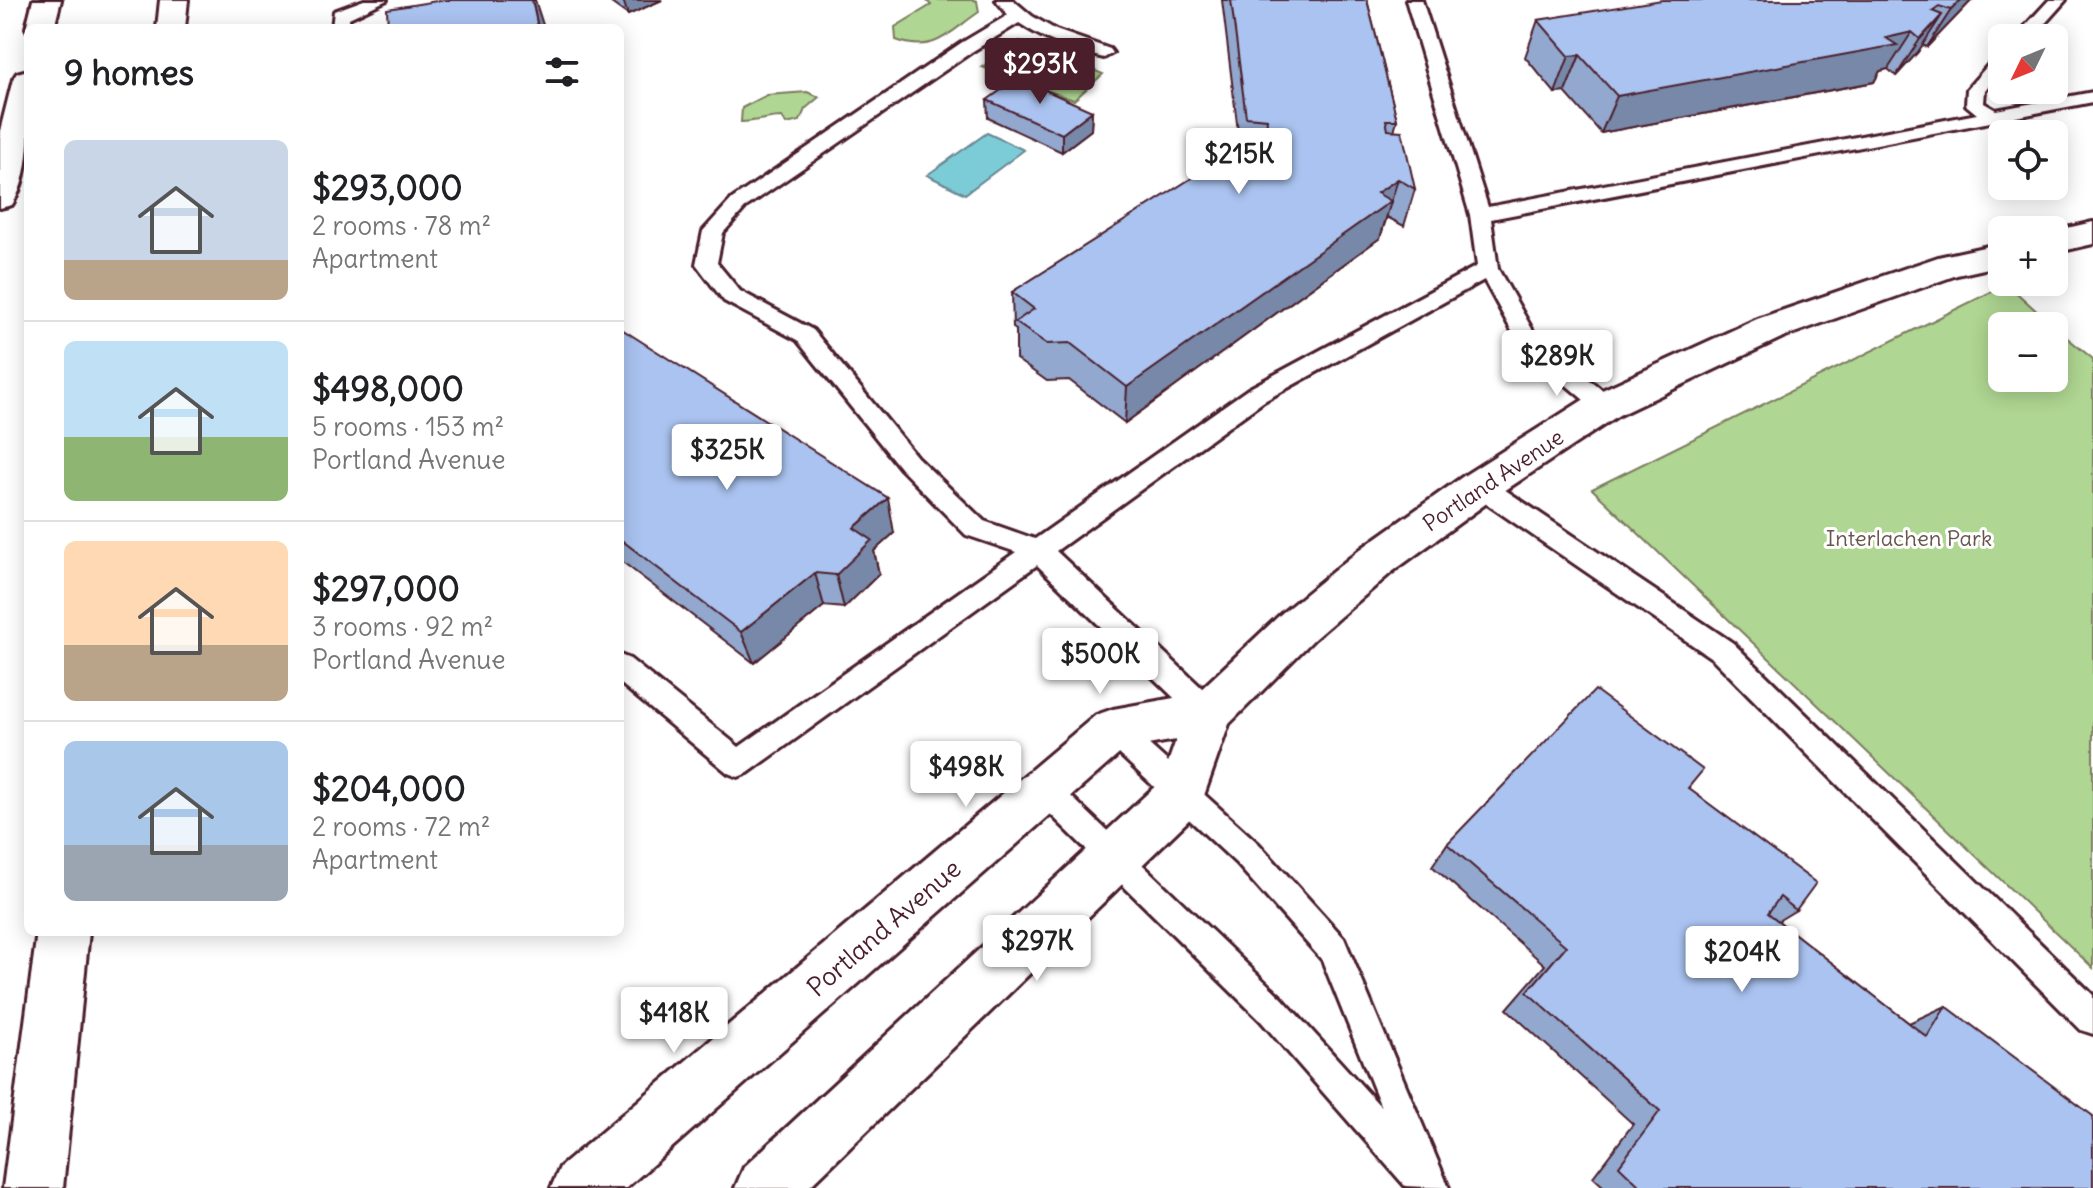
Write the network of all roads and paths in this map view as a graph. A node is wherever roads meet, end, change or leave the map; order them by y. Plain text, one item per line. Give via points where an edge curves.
1 (47, 0) edge
2 (174, 0) edge
3 (379, 0) edge
4 (1414, 0) edge
5 (2058, 0) edge
6 (1011, 8) edge
7 (41, 24) edge
8 (171, 24) edge
9 (341, 24) edge
10 (2036, 24) edge
11 (1104, 53) dead end
12 (1988, 76) edge
13 (24, 96) edge
14 (2093, 97) edge
15 (1993, 116) junction
16 (0, 198) edge
17 (1480, 215) junction
18 (2093, 233) edge
19 (2068, 239) edge
20 (1988, 257) edge
21 (1488, 269) junction
22 (1605, 405) junction
23 (1480, 486) junction
24 (1038, 550) junction
25 (624, 670) edge
26 (1209, 713) junction
27 (1113, 730) junction
28 (1044, 789) junction
29 (1182, 794) junction
30 (1115, 857) junction
31 (63, 936) edge
32 (2093, 1018) edge
33 (37, 1178) edge
34 (581, 1188) edge
35 (765, 1188) edge
36 (1430, 1188) edge

1 - 7 main road
2 - 8 main road
3 - 9 lane via 340,15
4 - 17 lane
5 - 10 lane
6 - 11 lane via 1045,34
6 - 24 lane via 967,47 739,203 713,231 706,264 732,296 805,335 909,463 975,528
12 - 15 lane via 1976,89 1975,105
13 - 16 main road
14 - 15 lane
15 - 17 lane
17 - 21 lane
18 - 19 main road
20 - 22 main road, Portland Avenue via 1950,265 1770,328
21 - 22 lane via 1528,341
21 - 24 lane via 1256,395
22 - 23 main road, Portland Avenue
23 - 26 main road, Portland Avenue via 1377,560 1298,626
23 - 32 lane via 1723,651
24 - 25 lane via 738,764
24 - 26 lane
26 - 27 main road
26 - 29 main road, Portland Avenue
27 - 28 main road, Portland Avenue
27 - 29 lane
28 - 30 lane
28 - 34 main road, Portland Avenue
29 - 30 main road, Portland Avenue
29 - 36 lane via 1248,854 1333,949
30 - 35 main road, Portland Avenue
30 - 36 lane via 1271,1009
31 - 33 main road

